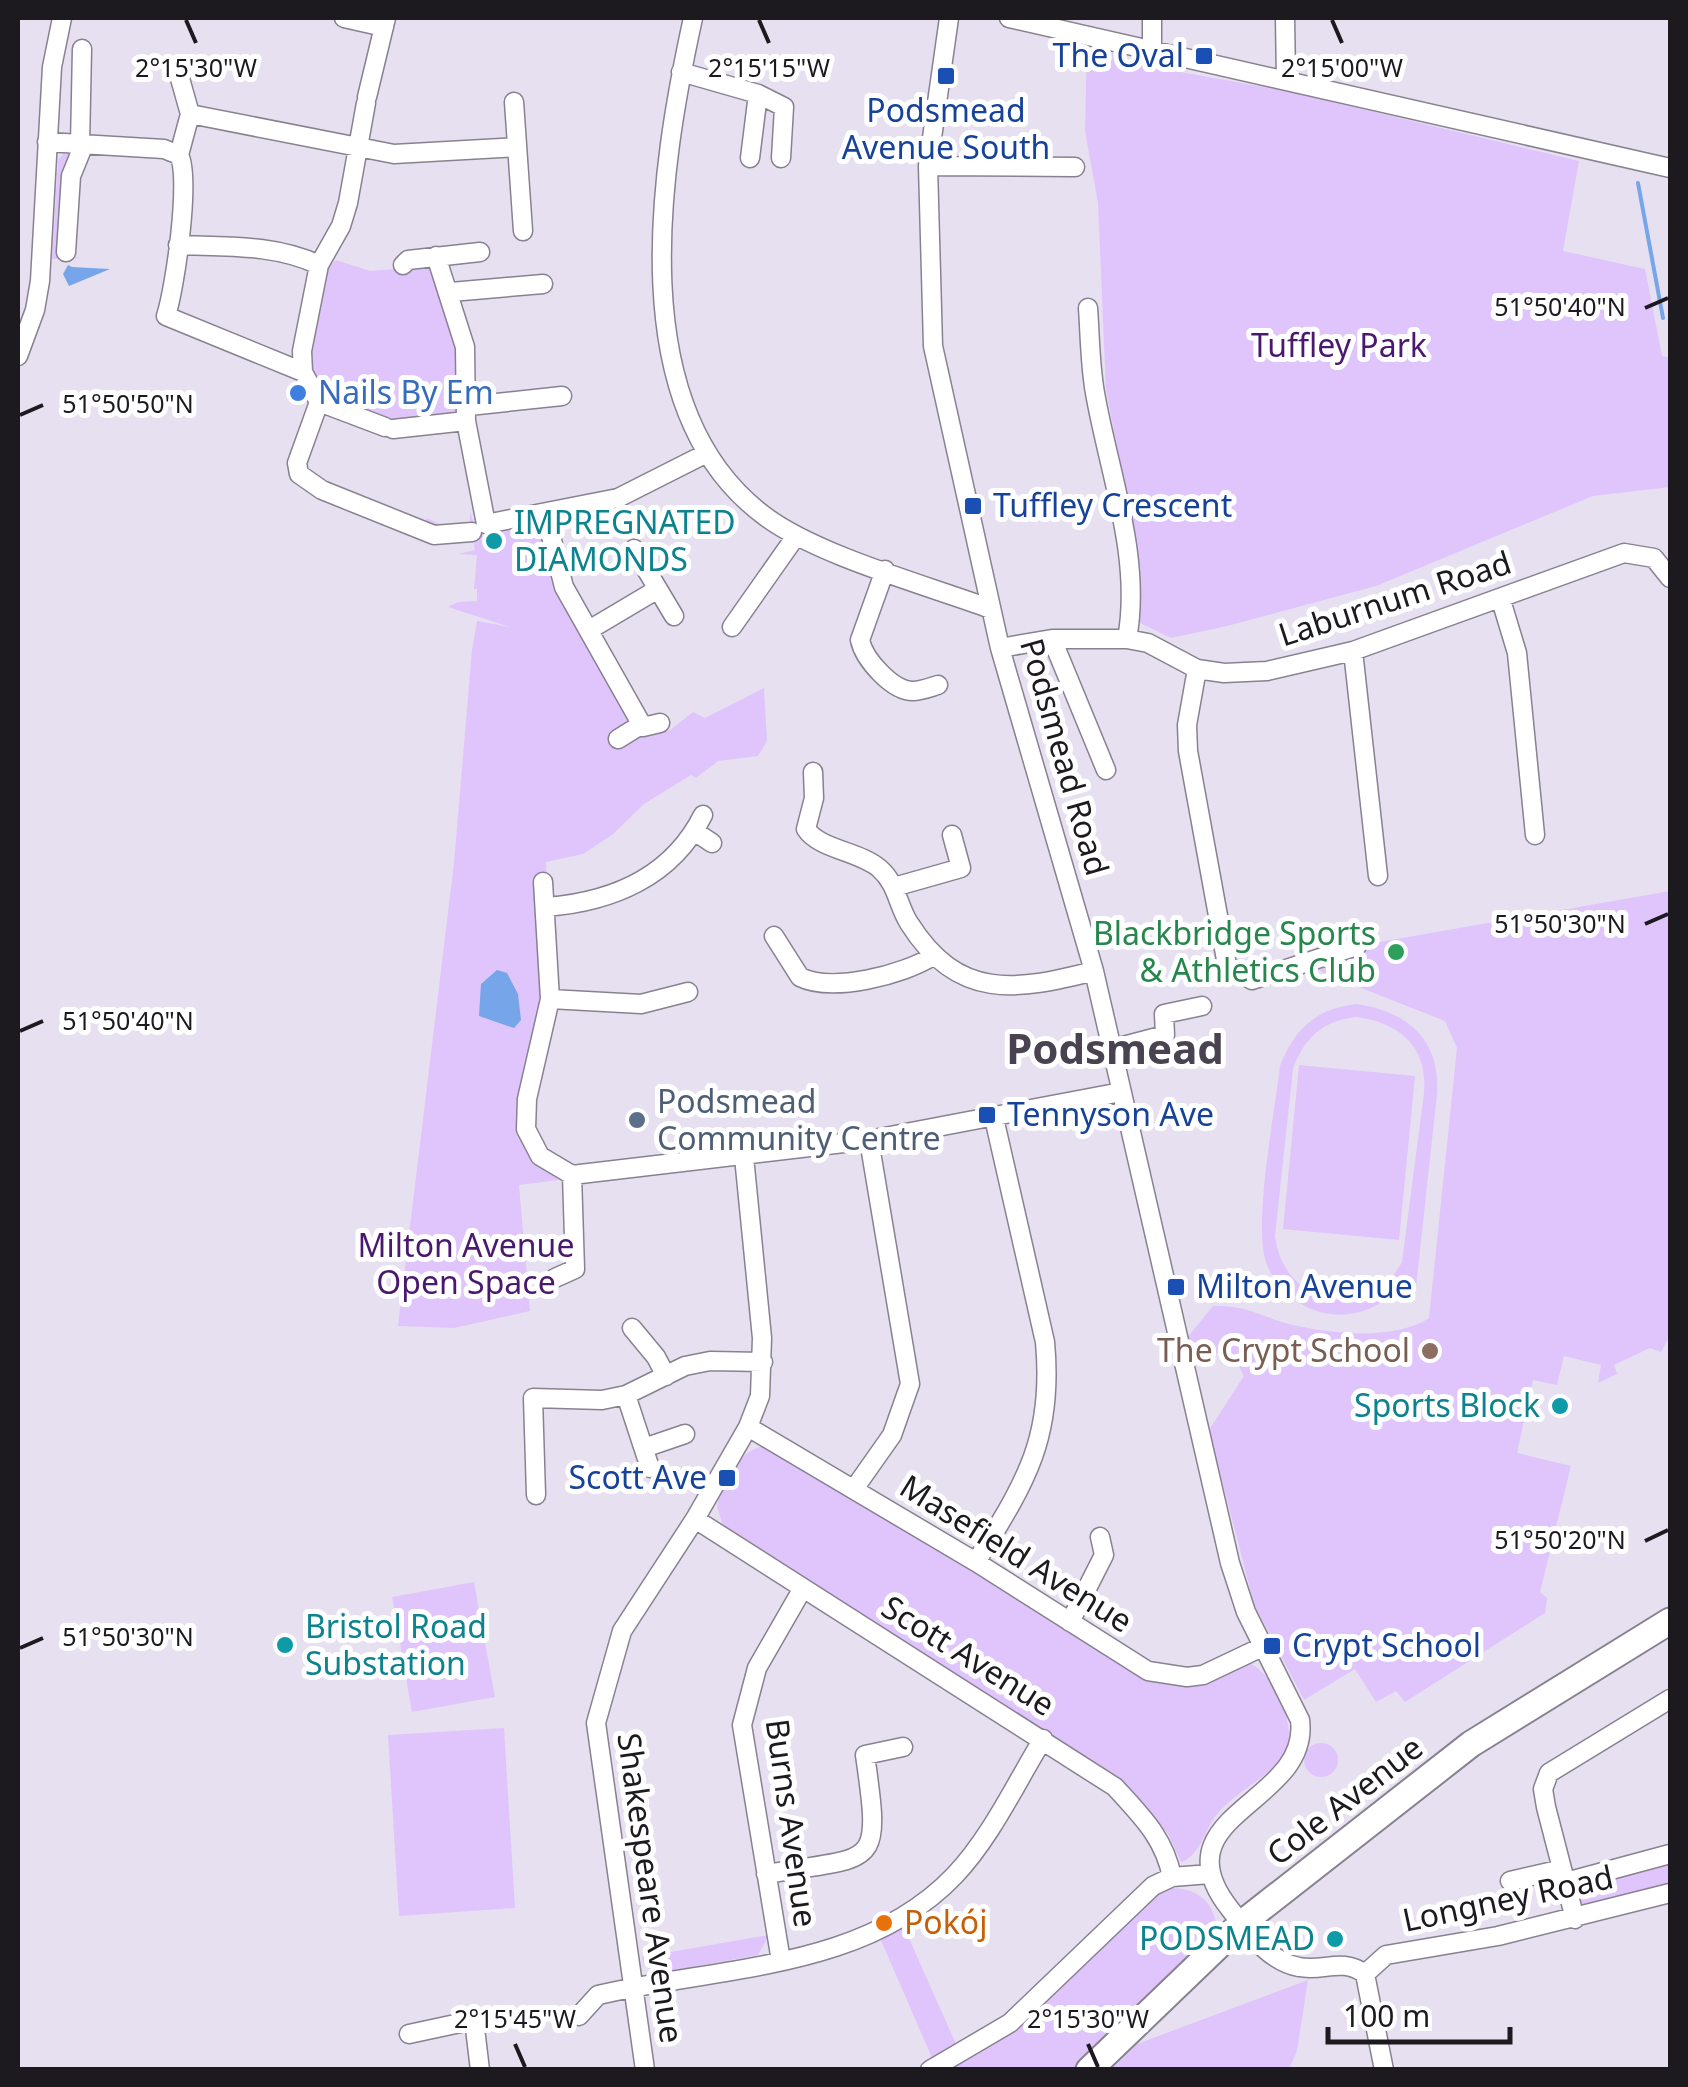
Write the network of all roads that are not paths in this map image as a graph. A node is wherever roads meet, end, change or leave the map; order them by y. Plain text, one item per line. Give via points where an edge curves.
1 (62, 18) edge
2 (344, 18) edge
3 (692, 18) edge
4 (949, 18) edge
5 (1009, 18) edge
6 (1152, 18) edge
7 (1285, 18) edge
8 (385, 22) edge
9 (82, 49) dead end
10 (1152, 51) junction
11 (681, 72) junction
12 (179, 75) dead end
13 (1286, 78) junction
14 (758, 94) junction
15 (514, 102) dead end
16 (190, 114) junction
17 (47, 142) junction
18 (82, 144) junction
19 (518, 147) junction
20 (358, 149) junction
21 (178, 155) junction
22 (750, 158) dead end
23 (782, 158) dead end
24 (928, 166) junction
25 (1075, 168) dead end
26 (1670, 168) edge
27 (524, 230) dead end
28 (178, 245) junction
29 (66, 252) dead end
30 (480, 252) dead end
31 (436, 256) junction
32 (319, 265) junction
33 (403, 265) dead end
34 (543, 284) dead end
35 (450, 292) junction
36 (1088, 308) dead end
37 (18, 356) edge
38 (303, 372) junction
39 (562, 396) dead end
40 (319, 402) junction
41 (467, 413) junction
42 (707, 452) junction
43 (545, 513) junction
44 (472, 532) dead end
45 (796, 536) junction
46 (634, 549) dead end
47 (885, 570) junction
48 (1670, 578) edge
49 (658, 589) junction
50 (1501, 600) junction
51 (991, 610) junction
52 (674, 616) dead end
53 (732, 627) dead end
54 (590, 630) junction
55 (1052, 638) junction
56 (1127, 640) junction
57 (1000, 648) junction
58 (1353, 651) junction
59 (1197, 669) junction
60 (938, 685) dead end
61 (660, 724) dead end
62 (639, 726) junction
63 (618, 739) dead end
64 (1106, 770) dead end
65 (813, 772) dead end
66 (952, 835) dead end
67 (1535, 836) dead end
68 (712, 842) dead end
69 (1378, 876) dead end
70 (543, 882) dead end
71 (894, 887) junction
72 (546, 907) junction
73 (774, 936) dead end
74 (1357, 946) dead end
75 (932, 956) junction
76 (1094, 971) junction
77 (688, 992) dead end
78 (550, 999) junction
79 (1202, 1006) dead end
80 (1112, 1048) junction
81 (1121, 1092) junction
82 (994, 1118) junction
83 (869, 1140) junction
84 (744, 1157) junction
85 (572, 1175) junction
86 (555, 1278) dead end
87 (632, 1328) dead end
88 (763, 1362) junction
89 (666, 1376) junction
90 (626, 1395) junction
91 (748, 1427) junction
92 (685, 1434) dead end
93 (644, 1448) junction
94 (650, 1468) dead end
95 (854, 1489) junction
96 (536, 1494) dead end
97 (695, 1519) junction
98 (1100, 1537) dead end
99 (976, 1562) junction
100 (802, 1588) junction
101 (1670, 1621) edge
102 (1070, 1622) junction
103 (1262, 1647) junction
104 (1670, 1700) edge
105 (1043, 1740) junction
106 (903, 1747) dead end
107 (1670, 1854) edge
108 (766, 1874) junction
109 (1210, 1874) junction
110 (1564, 1876) junction
111 (1172, 1877) junction
112 (1510, 1881) dead end
113 (1670, 1893) edge
114 (1575, 1919) junction
115 (1241, 1924) junction
116 (781, 1961) junction
117 (1365, 1974) junction
118 (632, 1986) junction
119 (579, 2016) dead end
120 (409, 2034) dead end
121 (480, 2070) edge
122 (645, 2070) edge
123 (930, 2070) edge
124 (1089, 2070) edge
125 (1384, 2070) edge

1 - 17 street
2 - 8 street
3 - 11 street
4 - 24 street, Podsmead Road
5 - 10 street
6 - 10 street
7 - 13 street
8 - 20 street
9 - 18 street
10 - 13 street
11 - 14 street
11 - 42 street via 664,158 662,264 677,382
12 - 16 street
13 - 26 street
14 - 22 street
14 - 23 street via 784,106
15 - 19 street
16 - 20 street
16 - 21 street
17 - 18 street
17 - 37 street via 40,280
18 - 21 street
18 - 29 street via 71,176
19 - 20 street via 418,154
19 - 27 street
20 - 32 street via 341,226
21 - 28 street
24 - 25 street
24 - 51 street, Podsmead Road via 933,346
28 - 32 street via 259,248
28 - 38 street via 166,316
30 - 31 street
31 - 33 street
31 - 35 street
32 - 38 street
34 - 35 street
35 - 41 street via 465,348
36 - 56 street via 1095,432 1124,526
38 - 40 street
39 - 41 street
40 - 41 street via 389,428
40 - 44 street via 297,462 306,482 434,535
41 - 43 street via 486,524
42 - 43 street via 618,498
42 - 45 street via 763,516
43 - 54 street via 558,573
45 - 47 street
45 - 53 street
46 - 49 street
47 - 51 street
47 - 60 street via 862,650 901,688
48 - 50 street, Laburnum Road via 1654,558 1624,553
49 - 52 street
49 - 54 street
50 - 58 street, Laburnum Road
50 - 67 street via 1516,653
51 - 57 street, Podsmead Road
54 - 62 street
55 - 56 street, Laburnum Road
55 - 57 street, Laburnum Road
55 - 64 street
56 - 59 street, Laburnum Road via 1148,643
57 - 76 street, Podsmead Road
58 - 59 street, Laburnum Road via 1266,670
58 - 69 street
59 - 74 street via 1188,751 1228,965 1252,980
61 - 62 street
62 - 63 street
65 - 71 street via 806,829 864,856
66 - 71 street via 961,868
68 - 72 street via 698,823 670,863 628,887 605,898
70 - 72 street
71 - 75 street
72 - 78 street
73 - 75 street via 794,983 894,976
75 - 76 street via 975,982 1005,987
76 - 80 street, Podsmead Road
77 - 78 street via 641,1004
78 - 85 street via 526,1129 540,1156
79 - 80 street via 1164,1014 1165,1035
80 - 81 street, Podsmead Road
81 - 82 street
81 - 103 street, Podsmead Road via 1225,1544
82 - 83 street
82 - 99 street via 1048,1376 1026,1482
83 - 84 street
83 - 95 street via 910,1384 892,1435
84 - 85 street
84 - 88 street, Shakespeare Avenue
85 - 86 street via 575,1269
87 - 89 street
88 - 89 street via 710,1361
88 - 91 street, Shakespeare Avenue
89 - 90 street
90 - 93 street
90 - 96 street via 533,1398
91 - 95 street, Masefield Avenue
91 - 97 street, Shakespeare Avenue
92 - 93 street
93 - 94 street
95 - 99 street, Masefield Avenue
97 - 100 street, Scott Avenue
97 - 118 street, Shakespeare Avenue via 622,1630 596,1723
98 - 102 street via 1104,1555
99 - 102 street, Masefield Avenue
100 - 105 street, Scott Avenue
100 - 108 street, Burns Avenue via 756,1668 744,1704 744,1745
101 - 115 highway, Cole Avenue via 1471,1744
102 - 103 street, Masefield Avenue via 1148,1672 1187,1678
103 - 109 street, Podsmead Road via 1302,1734 1288,1768 1218,1834
104 - 110 street via 1549,1772 1543,1789
105 - 111 street, Scott Avenue via 1115,1786 1159,1836
105 - 116 street via 968,1858 929,1898 843,1946
106 - 108 street via 865,1754 876,1829 870,1847 852,1860
107 - 110 street
108 - 116 street, Burns Avenue
109 - 111 street
109 - 115 street
110 - 112 street
110 - 114 street
111 - 123 street via 1153,1886 1010,2023
113 - 114 street, Longney Road
114 - 117 street, Longney Road via 1386,1955
115 - 117 street via 1283,1962 1354,1966
115 - 124 highway, Cole Avenue
116 - 118 street
117 - 125 street
118 - 119 street via 598,1994
118 - 122 street, Shakespeare Avenue
120 - 121 street via 474,2020

